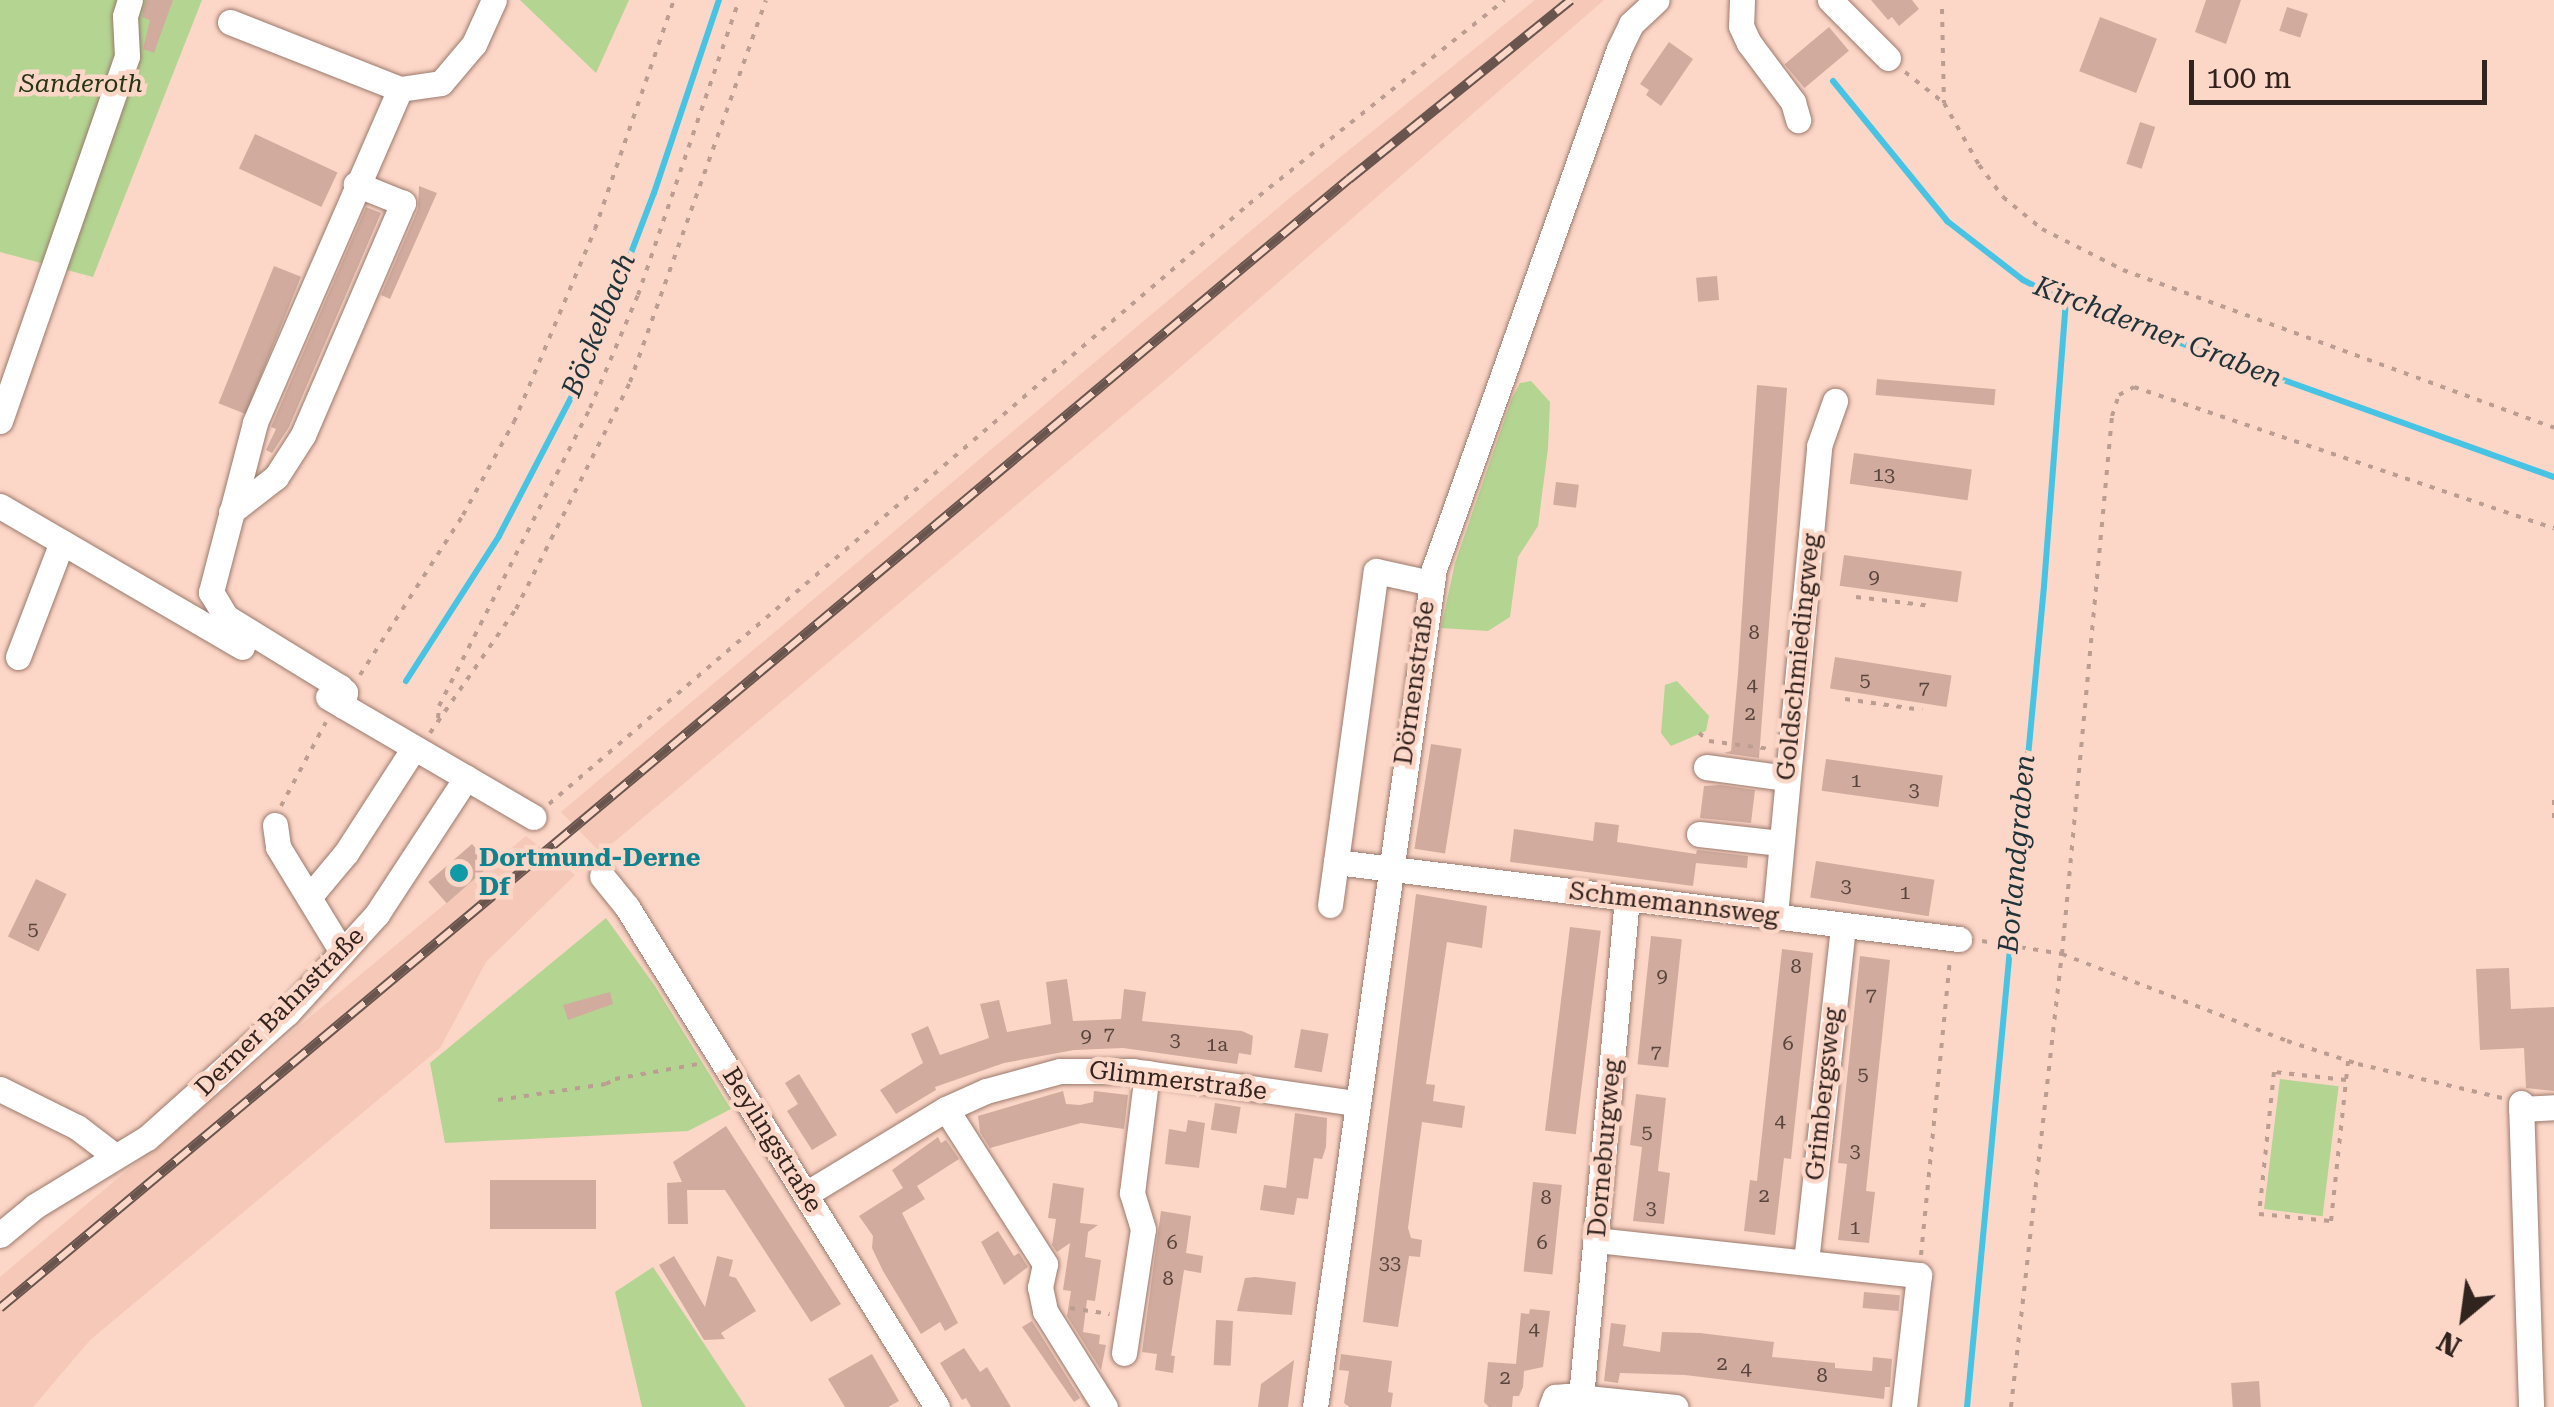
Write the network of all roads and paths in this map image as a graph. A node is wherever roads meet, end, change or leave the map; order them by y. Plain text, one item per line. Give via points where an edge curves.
1 (130, 0) edge
2 (494, 0) edge
3 (674, 0) edge
4 (739, 0) edge
5 (766, 0) edge
6 (1506, 0) edge
7 (1657, 0) edge
8 (1742, 0) edge
9 (1830, 0) edge
10 (1942, 8) dead end
11 (230, 22) dead end
12 (1888, 58) joint
13 (400, 89) junction
14 (1944, 103) junction
15 (1798, 120) dead end
16 (356, 184) junction
17 (1834, 401) dead end
18 (0, 422) edge
19 (2554, 428) edge
20 (0, 506) edge
21 (231, 512) junction
22 (2554, 528) edge
23 (62, 542) junction
24 (1431, 583) junction
25 (1856, 596) dead end
26 (1931, 606) dead end
27 (18, 657) dead end
28 (1845, 699) dead end
29 (340, 704) junction
30 (1922, 710) dead end
31 (438, 719) junction
32 (1699, 733) dead end
33 (416, 749) junction
34 (1790, 751) junction
35 (1706, 767) dead end
36 (466, 778) junction
37 (1786, 778) junction
38 (2554, 800) edge
39 (533, 818) joint
40 (275, 825) joint
41 (2554, 825) edge
42 (1698, 834) dead end
43 (1781, 843) junction
44 (1336, 862) junction
45 (1389, 868) junction
46 (602, 876) dead end
47 (310, 896) junction
48 (1627, 898) junction
49 (1330, 905) dead end
50 (1775, 915) junction
51 (1842, 926) junction
52 (1955, 938) joint
53 (1985, 941) dead end
54 (342, 952) junction
55 (2062, 954) junction
56 (723, 1060) junction
57 (2348, 1060) junction
58 (1147, 1073) junction
59 (2346, 1080) junction
60 (0, 1089) edge
61 (498, 1100) dead end
62 (1356, 1103) junction
63 (2521, 1106) junction
64 (2554, 1107) edge
65 (946, 1108) junction
66 (114, 1156) junction
67 (806, 1194) junction
68 (0, 1235) edge
69 (1596, 1240) junction
70 (1806, 1262) junction
71 (1919, 1275) junction
72 (1044, 1304) junction
73 (1130, 1317) junction
74 (1124, 1353) dead end
75 (1581, 1397) junction
76 (938, 1407) edge
77 (1105, 1407) edge
78 (1315, 1407) edge
79 (1551, 1407) edge
80 (1675, 1407) edge
81 (1904, 1407) edge
82 (2011, 1407) edge
83 (2530, 1407) edge

1 - 18 street via 127,56
2 - 13 street via 474,44 441,83
3 - 29 path via 589,246 514,422
4 - 31 path via 638,295
5 - 31 path via 630,382 516,609
6 - 39 path via 1249,204
7 - 24 street, Dörnenstraße via 1631,24 1619,49
8 - 15 street via 1748,43 1793,102
9 - 12 street
10 - 14 path
11 - 13 street
12 - 14 path
13 - 16 street
14 - 19 path via 2003,197 2085,254
16 - 21 street via 254,422
16 - 21 street via 403,203 303,434 276,477
17 - 34 street, Goldschmiedingweg via 1819,446
20 - 23 street
21 - 29 street via 210,592 226,616 340,687
22 - 55 path via 2134,387 2119,395
23 - 27 street
23 - 29 street
24 - 44 street via 1376,571
24 - 45 street, Dörnenstraße
25 - 26 path
28 - 30 path
29 - 33 street
29 - 40 path via 282,801
31 - 33 path
32 - 34 path via 1710,741
33 - 36 street
33 - 47 street
34 - 37 street, Goldschmiedingweg
35 - 37 street
36 - 39 street
36 - 54 street, Derner Bahnstraße via 377,914
37 - 43 street, Goldschmiedingweg
38 - 41 path
40 - 47 street via 278,847
42 - 43 street
43 - 50 street, Goldschmiedingweg
44 - 45 street, Schmemannsweg
44 - 49 street
45 - 48 street, Schmemannsweg
45 - 62 street, Dörnenstraße
46 - 56 street, Beylingstraße
47 - 54 street
48 - 50 street, Schmemannsweg
48 - 69 street, Dorneburgweg
50 - 51 street, Schmemannsweg
51 - 52 street, Schmemannsweg
51 - 70 street, Grimbergsweg
52 - 71 path
53 - 55 path
54 - 66 street, Derner Bahnstraße via 219,1078 147,1138
55 - 57 path
55 - 82 path
56 - 61 path
56 - 67 street, Beylingstraße
57 - 59 path
57 - 63 path
58 - 62 street, Glimmerstraße
58 - 65 street, Glimmerstraße via 1060,1070
58 - 73 street via 1132,1193 1142,1229
59 - 59 path via 2331,1221 2260,1214 2274,1072
60 - 66 street via 77,1127
62 - 78 street, Dörnenstraße
63 - 64 street
63 - 83 street
65 - 67 street, Glimmerstraße
65 - 72 street via 1045,1264
66 - 68 street, Derner Bahnstraße
67 - 76 street, Beylingstraße
69 - 70 street
69 - 75 street, Dorneburgweg
70 - 71 street
71 - 81 street
72 - 73 path
72 - 77 street
73 - 74 street
75 - 79 street via 1556,1397
75 - 80 street

